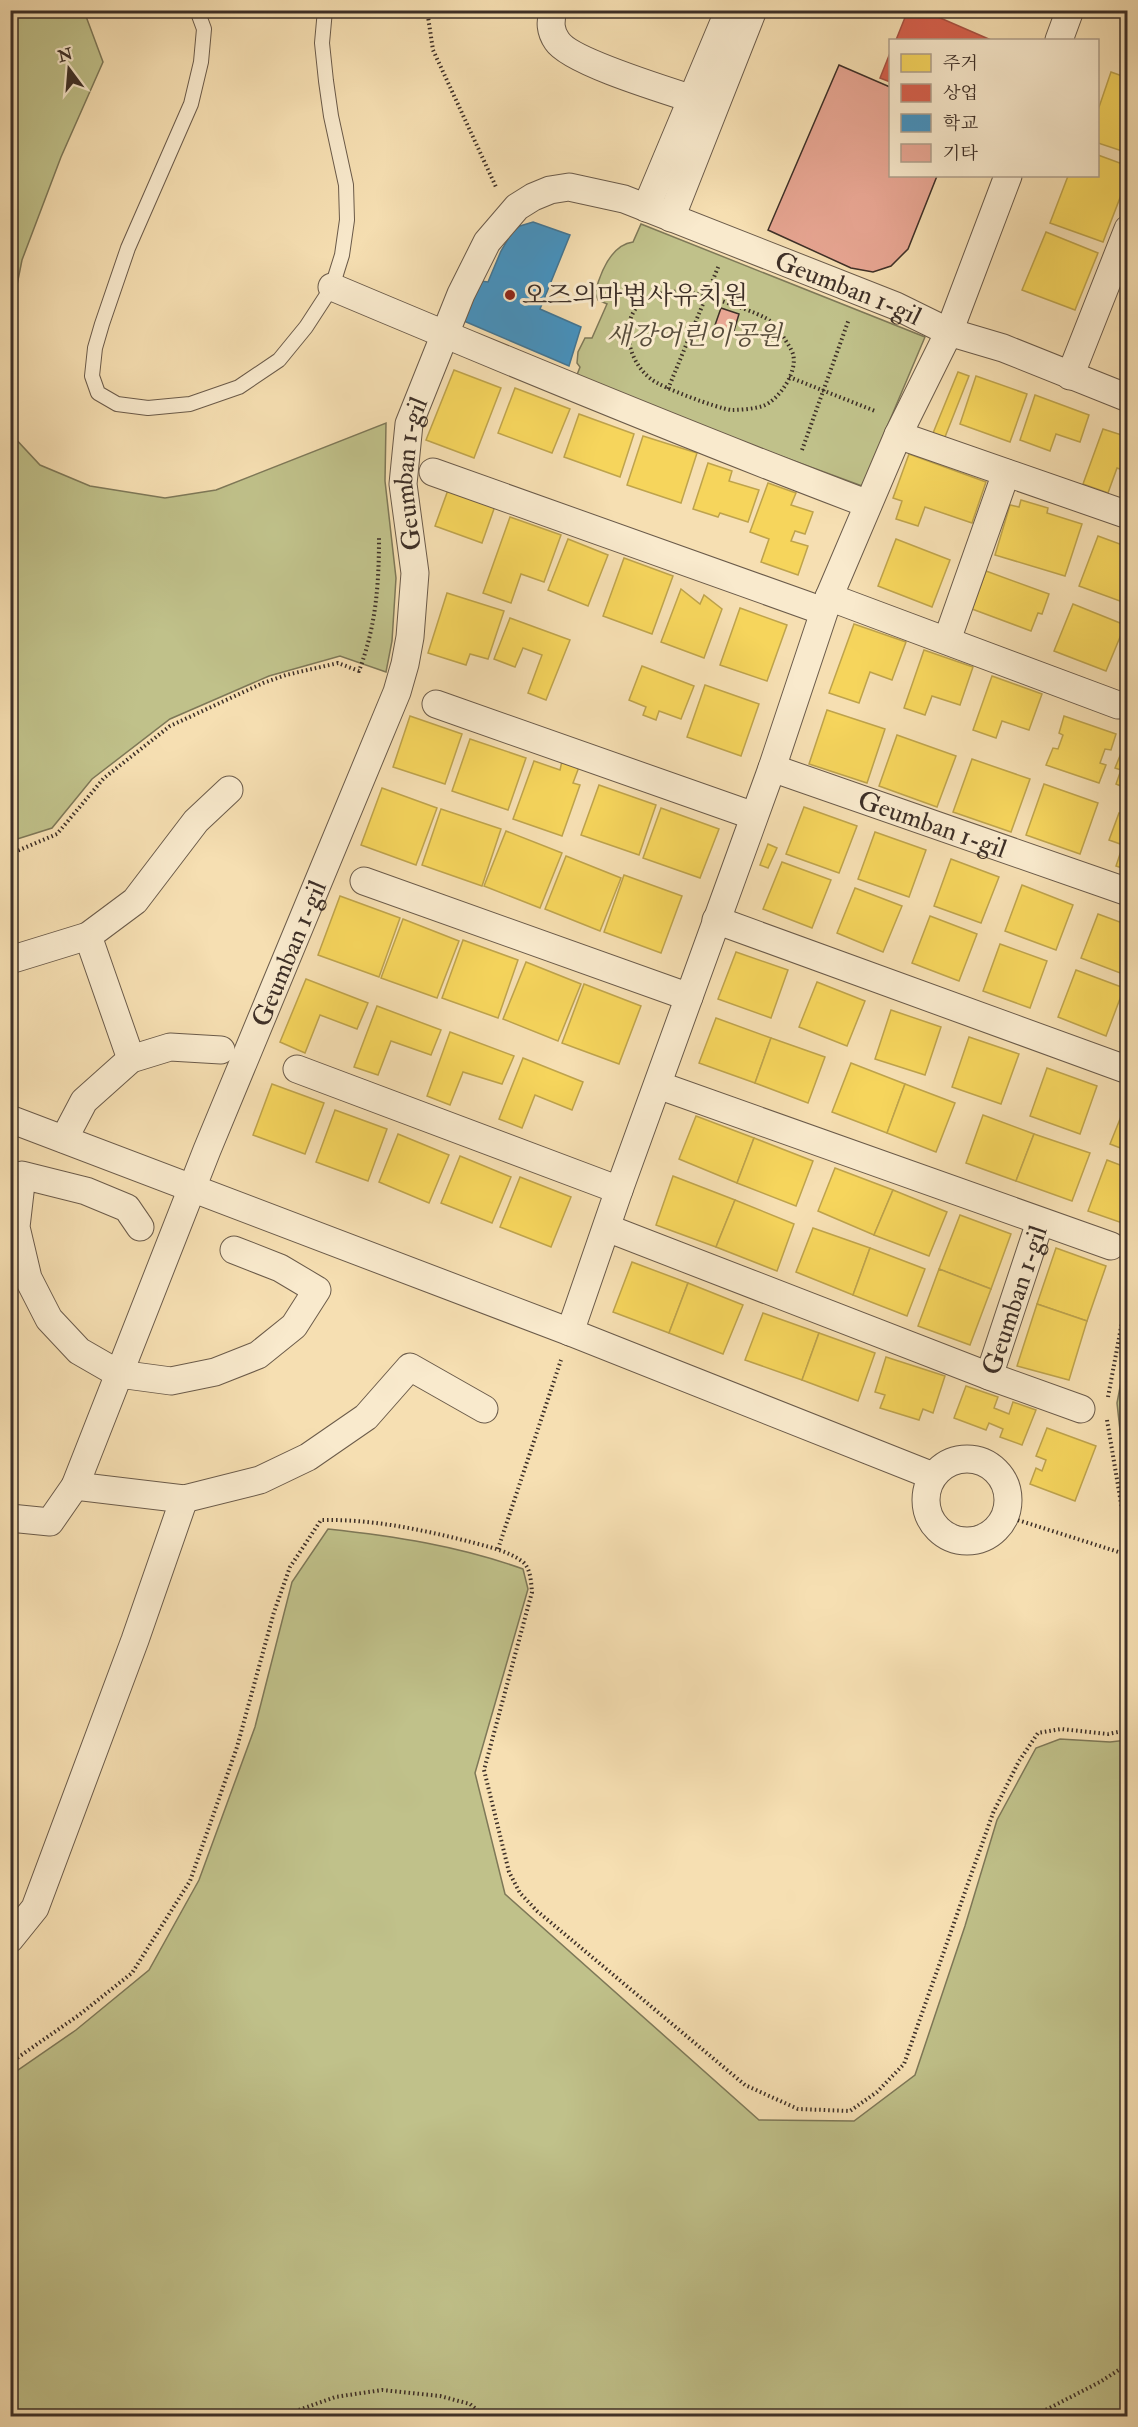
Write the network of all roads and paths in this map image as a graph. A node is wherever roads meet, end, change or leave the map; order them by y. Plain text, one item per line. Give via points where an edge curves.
1 (197, 10) edge
2 (325, 10) edge
3 (427, 10) edge
4 (553, 10) edge
5 (729, 10) edge
6 (753, 10) edge
7 (1070, 10) edge
8 (1059, 39) edge
9 (703, 103) junction
10 (1008, 177) edge
11 (497, 190) dead end
12 (658, 213) junction
13 (1128, 229) edge
14 (719, 263) dead end
15 (333, 287) junction
16 (706, 297) junction
17 (850, 314) dead end
18 (950, 332) junction
19 (445, 333) junction
20 (1070, 376) junction
21 (789, 377) junction
22 (668, 387) junction
23 (824, 390) junction
24 (1128, 398) edge
25 (875, 411) dead end
26 (898, 435) junction
27 (811, 456) dead end
28 (433, 472) dead end
29 (1006, 473) junction
30 (868, 504) junction
31 (1128, 515) edge
32 (378, 534) dead end
33 (826, 604) junction
34 (947, 640) junction
35 (1128, 702) edge
36 (436, 704) dead end
37 (771, 768) junction
38 (230, 790) dead end
39 (754, 816) junction
40 (10, 854) edge
41 (364, 881) dead end
42 (1128, 892) edge
43 (716, 920) junction
44 (88, 936) junction
45 (10, 960) edge
46 (688, 997) junction
47 (221, 1050) dead end
48 (131, 1059) junction
49 (297, 1069) dead end
50 (1128, 1070) edge
51 (658, 1085) junction
52 (10, 1119) edge
53 (64, 1139) junction
54 (193, 1189) junction
55 (619, 1190) junction
56 (1040, 1222) junction
57 (140, 1227) dead end
58 (606, 1228) junction
59 (1111, 1246) dead end
60 (234, 1250) dead end
61 (1128, 1290) edge
62 (570, 1332) junction
63 (119, 1374) junction
64 (989, 1376) junction
65 (1081, 1408) dead end
66 (484, 1409) dead end
67 (933, 1476) junction
68 (75, 1486) junction
69 (184, 1499) junction
70 (1005, 1516) junction
71 (10, 1518) edge
72 (1128, 1530) edge
73 (498, 1550) junction
74 (1128, 1555) edge
75 (1128, 1730) edge
76 (10, 1939) edge
77 (10, 2063) edge
78 (1128, 2364) edge
79 (282, 2416) edge
80 (484, 2416) edge
81 (1034, 2416) edge

1 - 15 lane via 204,29 191,104 128,248 100,332 92,376 98,393 117,404 148,408 190,404 239,387 279,360
2 - 15 lane via 322,44 326,81 346,185 347,220
3 - 11 path via 433,50
4 - 9 street via 550,24 558,43 581,59
5 - 9 street
6 - 9 street
7 - 8 street
9 - 12 street
10 - 18 street, Geumban 1-gil
12 - 18 street, Geumban 1-gil via 896,306
12 - 19 street, Geumban 1-gil via 608,195 569,187 533,197 517,207 487,242
13 - 20 street
14 - 16 path
15 - 19 street
16 - 21 path via 773,323 793,355
16 - 22 path
16 - 22 path via 684,291 657,294 639,304 631,318 628,338 634,358 652,380
17 - 23 path
18 - 20 street via 1003,348
18 - 26 street, Geumban 1-gil
19 - 30 street
19 - 54 street, Geumban 1-gil via 409,424 403,484 415,573 410,637 397,692
20 - 24 street
21 - 22 path via 765,405 743,409 719,408
21 - 23 path
23 - 25 path
23 - 27 path via 801,453
26 - 29 street
26 - 30 street, Geumban 1-gil
28 - 33 street, Geumban 1-gil
29 - 31 street
29 - 34 street
30 - 33 street, Geumban 1-gil
32 - 40 path via 379,586 369,645 359,671 338,663 286,675 170,726 104,778 57,834
33 - 34 street, Geumban 1-gil
33 - 37 street, Geumban 1-gil
34 - 35 street, Geumban 1-gil via 1119,705
36 - 39 street
37 - 39 street, Geumban 1-gil
37 - 42 street, Geumban 1-gil
38 - 44 street via 196,821 135,901
39 - 43 street, Geumban 1-gil
41 - 46 street
43 - 46 street, Geumban 1-gil
43 - 50 street
44 - 45 street
44 - 48 street
46 - 51 street, Geumban 1-gil
47 - 48 street via 171,1047
48 - 53 street via 84,1101
49 - 55 street
51 - 55 street, Geumban 1-gil
51 - 56 street, Geumban 1-gil
52 - 53 street
53 - 54 street
54 - 62 street
54 - 63 street, Geumban 1-gil
55 - 58 street, Geumban 1-gil
56 - 59 street
56 - 64 street, Geumban 1-gil
57 - 63 street via 127,1208 86,1191 22,1175 16,1227 28,1278 49,1319 79,1351
58 - 62 street, Geumban 1-gil
58 - 64 street, Geumban 1-gil
60 - 63 street via 280,1268 317,1290 294,1326 258,1355 215,1372 171,1381
61 - 72 path via 1106,1409
62 - 67 street
62 - 73 path
63 - 68 street, Geumban 1-gil
64 - 65 street
66 - 69 street via 410,1367 366,1417 308,1457 260,1480
67 - 70 street via 956,1460 983,1461 1004,1480 1008,1493
67 - 70 street via 925,1501 934,1526 944,1535 963,1541 983,1538
68 - 69 street
68 - 71 street, Geumban 1-gil via 50,1522
69 - 76 street via 35,1908
70 - 74 path
73 - 75 path via 525,1563 532,1592 484,1770 509,1872 520,1893 745,2085 798,2109 850,2111 877,2092 904,2064 993,1813 1038,1733 1061,1729 1108,1734
73 - 77 path via 412,1527 321,1520 290,1567 237,1747 190,1881 132,1973
78 - 81 path
79 - 80 path via 335,2397 382,2390 470,2404

